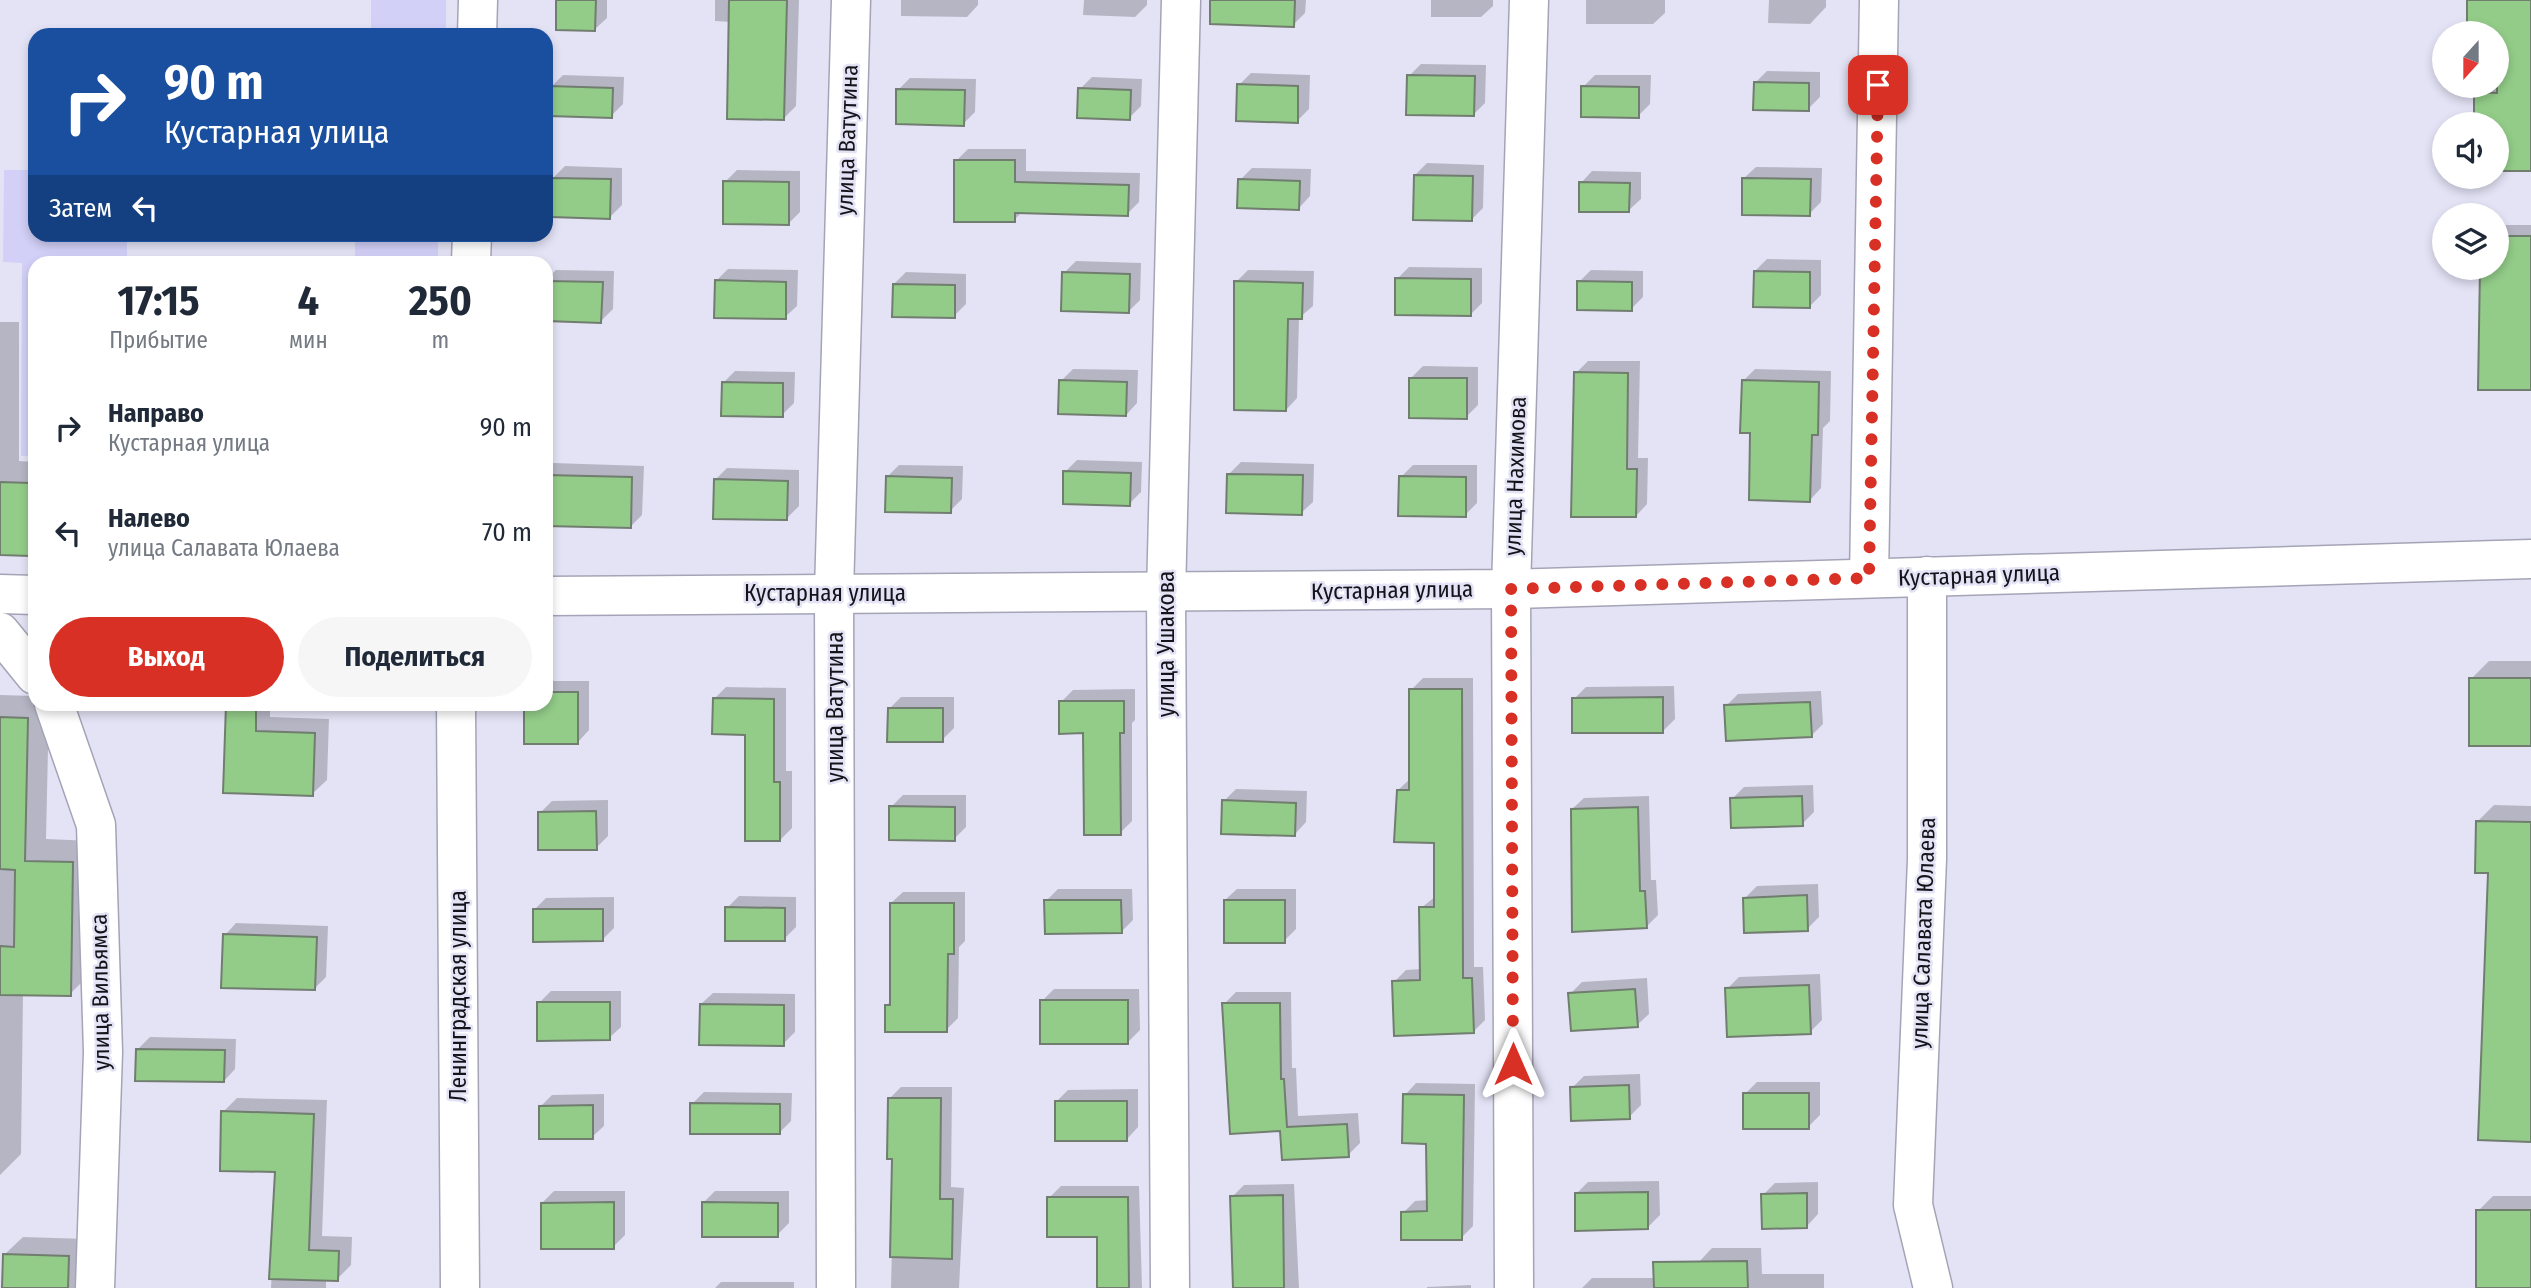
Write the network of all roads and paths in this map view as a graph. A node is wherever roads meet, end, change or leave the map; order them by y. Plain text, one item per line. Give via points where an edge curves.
1 (478, 0) edge
2 (851, 0) edge
3 (1181, 0) edge
4 (1529, 0) edge
5 (1879, 0) edge
6 (477, 28) edge
7 (2531, 559) edge
8 (1927, 576) junction
9 (1869, 578) junction
10 (1511, 589) junction
11 (834, 592) junction
12 (0, 594) edge
13 (28, 594) edge
14 (1166, 594) junction
15 (553, 596) edge
16 (0, 632) edge
17 (28, 666) edge
18 (56, 711) edge
19 (456, 711) edge
20 (95, 1288) edge
21 (460, 1288) edge
22 (836, 1288) edge
23 (1170, 1288) edge
24 (1514, 1288) edge
25 (1933, 1288) edge

1 - 6 street
2 - 11 street, улица Ватутина
3 - 14 street, улица Ушакова
4 - 10 street, улица Нахимова
5 - 9 street
7 - 8 street, Кустарная улица
8 - 9 street, Кустарная улица
8 - 25 street, улица Салавата Юлаева via 1927,859 1913,1205
9 - 10 street, Кустарная улица
10 - 14 street, Кустарная улица
10 - 24 street, улица Нахимова
11 - 14 street, Кустарная улица
11 - 15 street, Кустарная улица
11 - 22 street, улица Ватутина
12 - 13 street
14 - 23 street, улица Ушакова
16 - 17 street
18 - 20 street, улица Вильямса via 96,825 103,1052
19 - 21 street, Ленинградская улица

